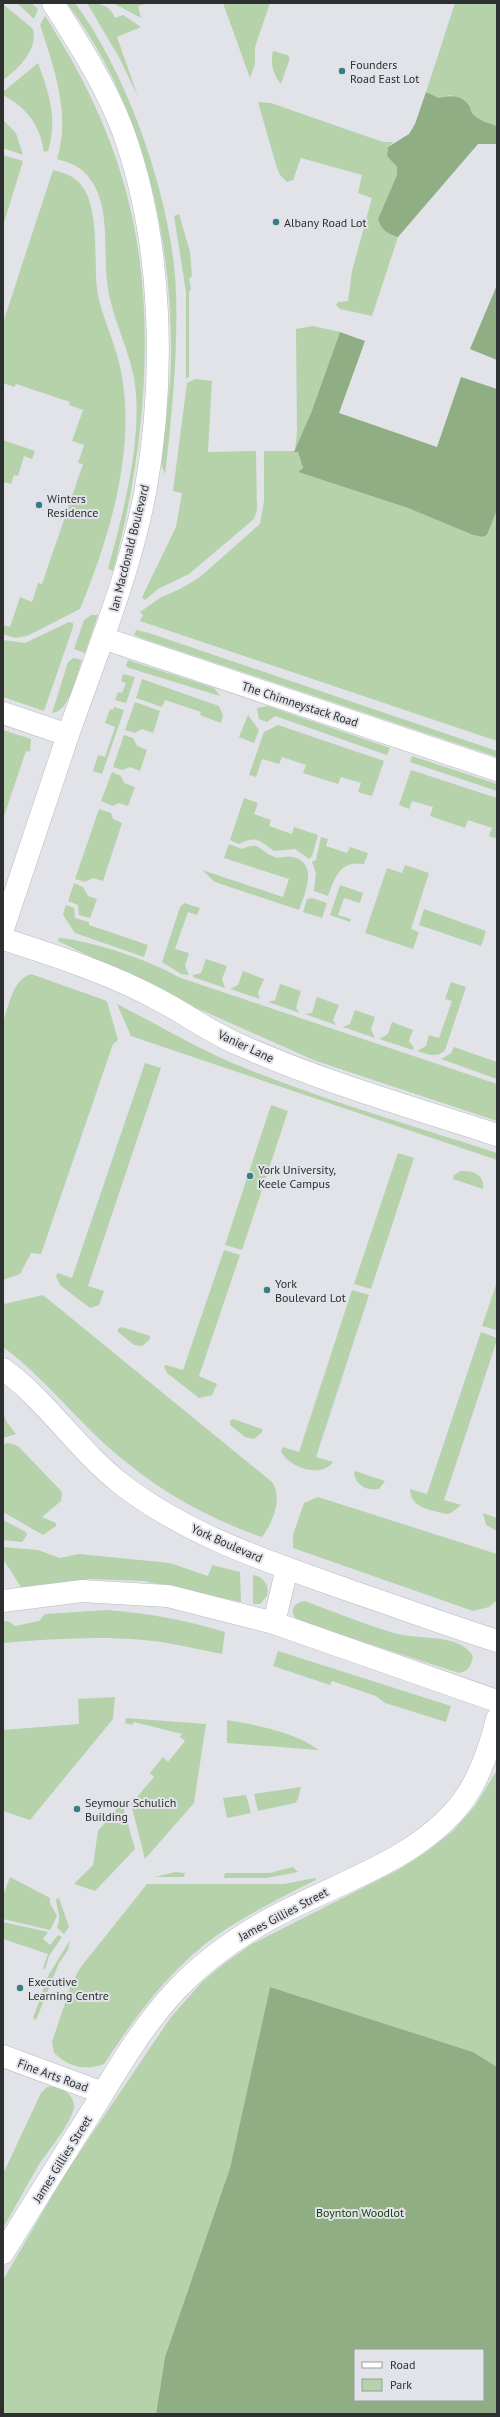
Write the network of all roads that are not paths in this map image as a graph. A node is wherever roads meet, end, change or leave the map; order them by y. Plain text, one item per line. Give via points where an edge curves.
1 (53, 3) edge
2 (103, 638) junction
3 (3, 713) edge
4 (68, 735) junction
5 (497, 770) edge
6 (3, 929) edge
7 (3, 939) edge
8 (497, 1135) edge
9 (3, 1369) edge
10 (287, 1568) junction
11 (3, 1601) edge
12 (274, 1623) junction
13 (497, 1641) edge
14 (497, 1701) edge
15 (497, 1718) edge
16 (3, 2056) edge
17 (103, 2093) junction
18 (3, 2253) edge

1 - 2 street, Ian Macdonald Boulevard via 92,65 123,131 147,217 153,269 157,337 156,403 145,493 128,559
2 - 4 street, Ian Macdonald Boulevard
2 - 5 street, The Chimneystack Road
3 - 4 street
4 - 6 street, Ian Macdonald Boulevard
7 - 8 street, Vanier Lane via 126,984 160,1000 239,1045 301,1070
9 - 10 street, York Boulevard via 37,1400 85,1453 119,1483 155,1508 246,1553
10 - 12 street
10 - 13 street, York Boulevard
11 - 12 street via 82,1591 168,1596
12 - 14 street
15 - 17 street, James Gillies Street via 485,1757 474,1781 462,1801 443,1822 399,1854 271,1918 219,1951 177,1989 161,2008 129,2050
16 - 17 street, Fine Arts Road
17 - 18 street, James Gillies Street

